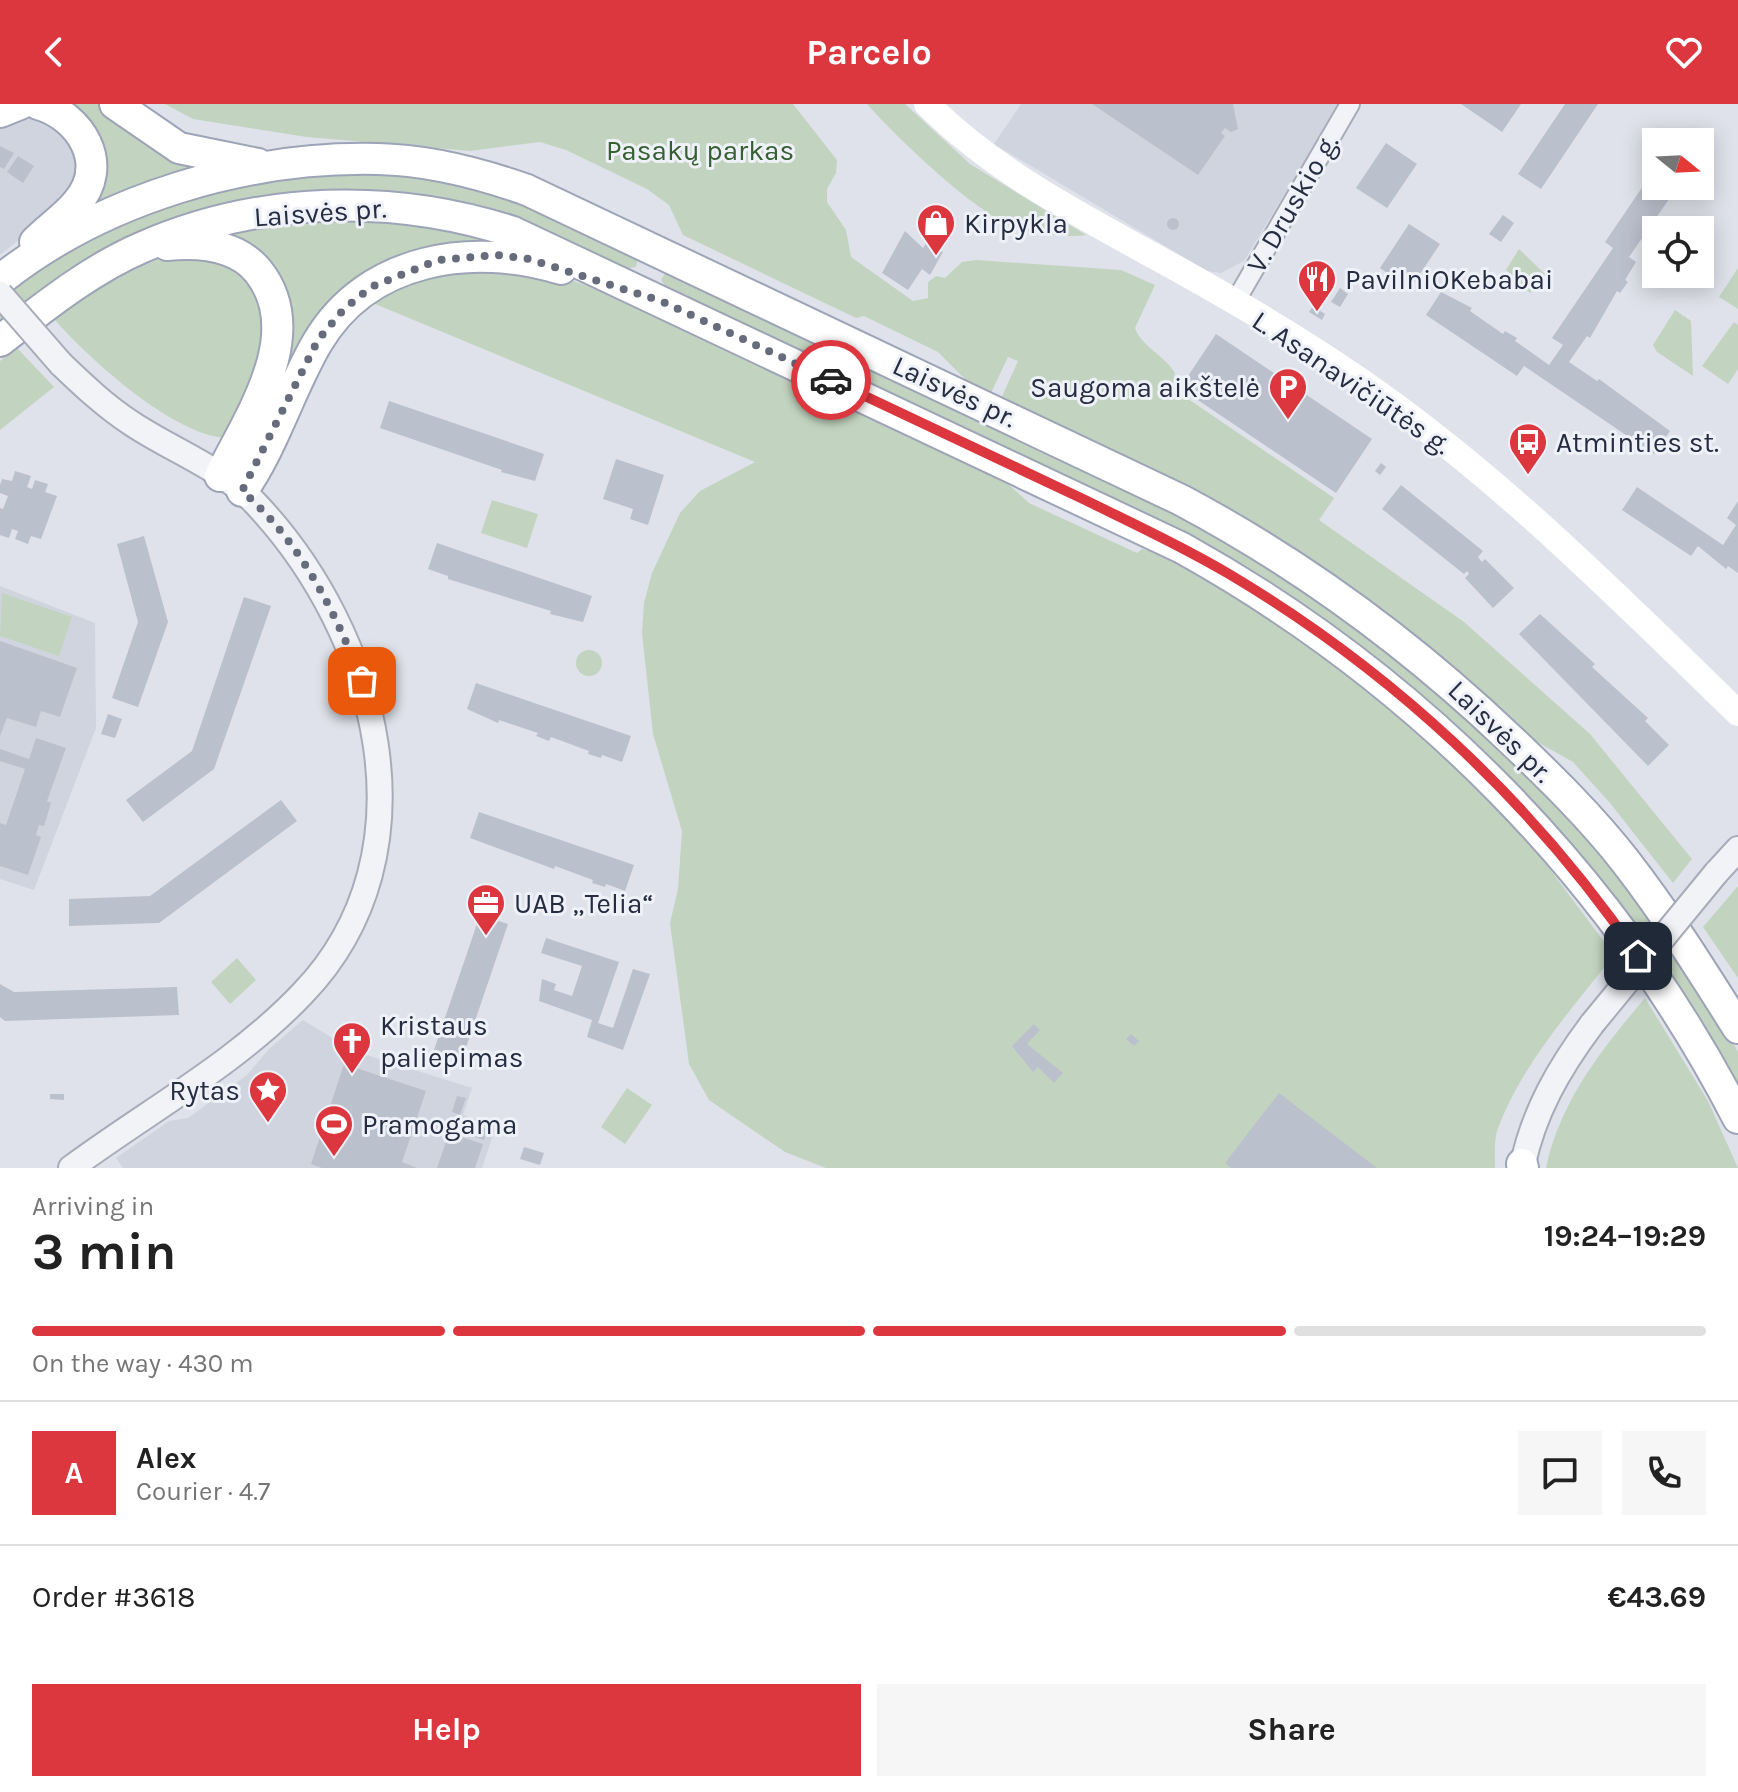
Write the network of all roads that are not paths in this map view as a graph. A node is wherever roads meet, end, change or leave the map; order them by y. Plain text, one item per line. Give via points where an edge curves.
1 (20, 104) edge
2 (38, 104) edge
3 (115, 104) edge
4 (927, 104) edge
5 (1350, 104) edge
6 (0, 112) edge
7 (275, 166) junction
8 (141, 247) junction
9 (3, 282) edge
10 (661, 301) junction
11 (1235, 302) junction
12 (0, 341) edge
13 (231, 484) junction
14 (1738, 713) edge
15 (1738, 849) edge
16 (1738, 1028) edge
17 (1738, 1118) edge
18 (1522, 1167) edge
19 (71, 1168) edge

1 - 6 main road
2 - 9 main road via 77,126 90,173 77,203 36,240
3 - 7 main road via 179,148
4 - 11 main road, L. Asanavičiūtės g. via 1020,180
5 - 11 street, V. Druskio g.
7 - 9 main road, Laisvės pr. via 180,188 114,212
7 - 16 main road, Laisvės pr. via 326,160 413,162 527,190 1234,528 1342,596 1405,644 1547,775 1624,859
8 - 10 main road, Laisvės pr. via 206,224 269,212 383,205 471,218 513,232
8 - 12 main road, Laisvės pr.
8 - 13 main road via 203,245 237,254 253,265 275,298 278,343
9 - 13 street, bridge via 61,364 131,423
10 - 13 main road via 529,259 497,255 438,260 405,270 371,287 318,340
10 - 17 main road, Laisvės pr. via 1182,548 1282,607 1345,652 1480,766 1570,867 1685,1023
11 - 14 main road, L. Asanavičiūtės g. via 1343,369 1502,488
13 - 19 street via 275,525 327,599 362,681 380,775 374,858 354,914 305,991 252,1039
15 - 18 street, bridge via 1592,1024 1549,1088

